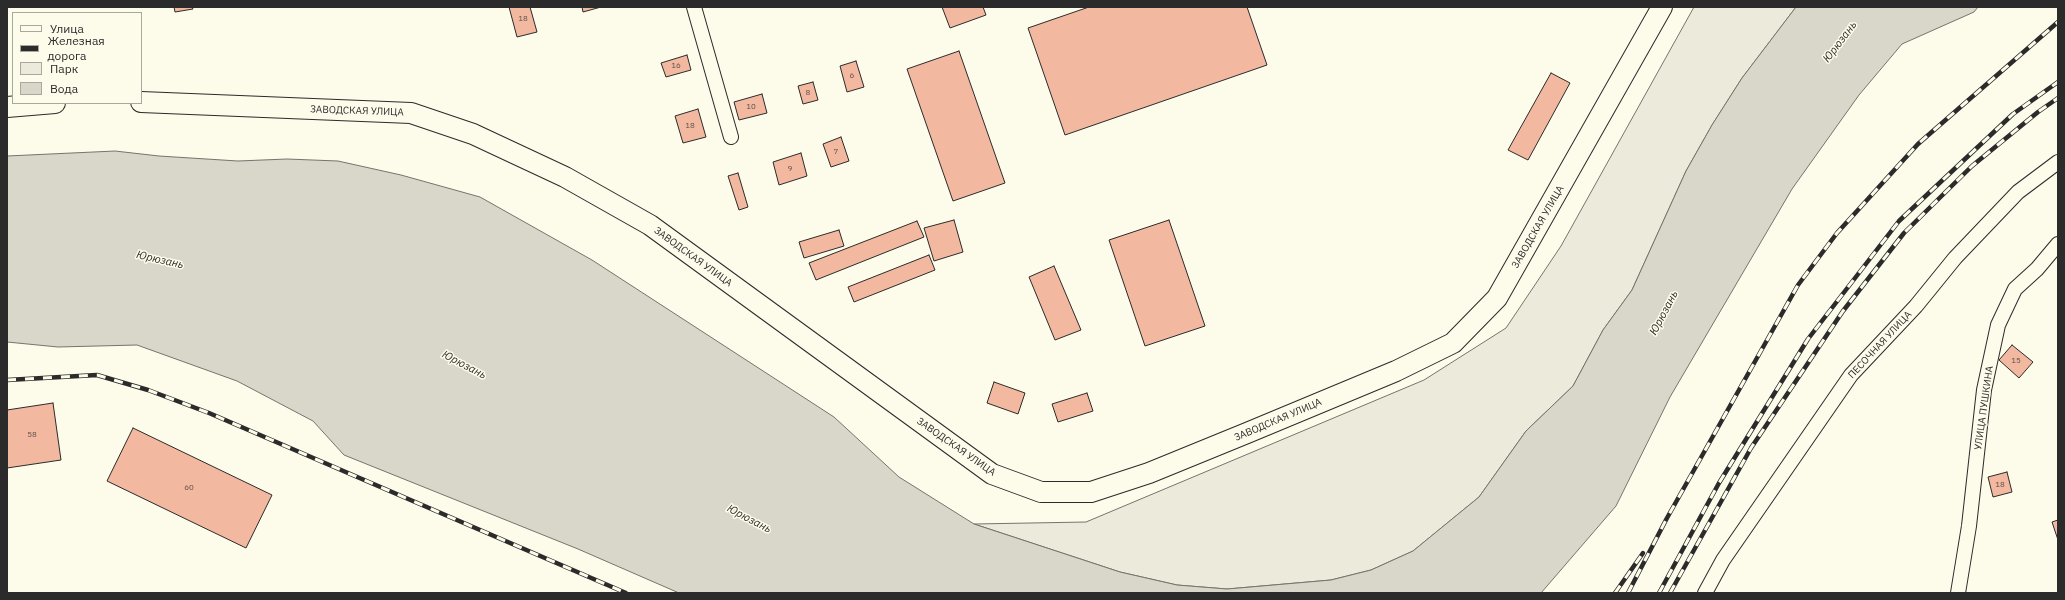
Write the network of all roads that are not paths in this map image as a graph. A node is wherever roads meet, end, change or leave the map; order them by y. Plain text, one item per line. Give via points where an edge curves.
1 (694, 7) edge
2 (1662, 7) edge
3 (142, 102) edge
4 (43, 104) edge
5 (7, 107) edge
6 (731, 137) dead end
7 (2058, 162) edge
8 (2058, 244) edge
9 (1705, 593) edge
10 (1958, 593) edge

1 - 6 street
2 - 3 street, ЗАВОДСКАЯ УЛИЦА via 1497,298 1453,343 1396,371 1247,434 1148,474 1091,492 1041,492 992,474 650,225 565,177 473,134 411,113
4 - 5 street
7 - 9 street, ПЕСОЧНАЯ УЛИЦА via 2018,192 1955,258 1916,306 1851,375 1723,560
8 - 10 street, УЛИЦА ПУШКИНА via 2037,269 2015,289 1998,325 1984,390 1969,526

